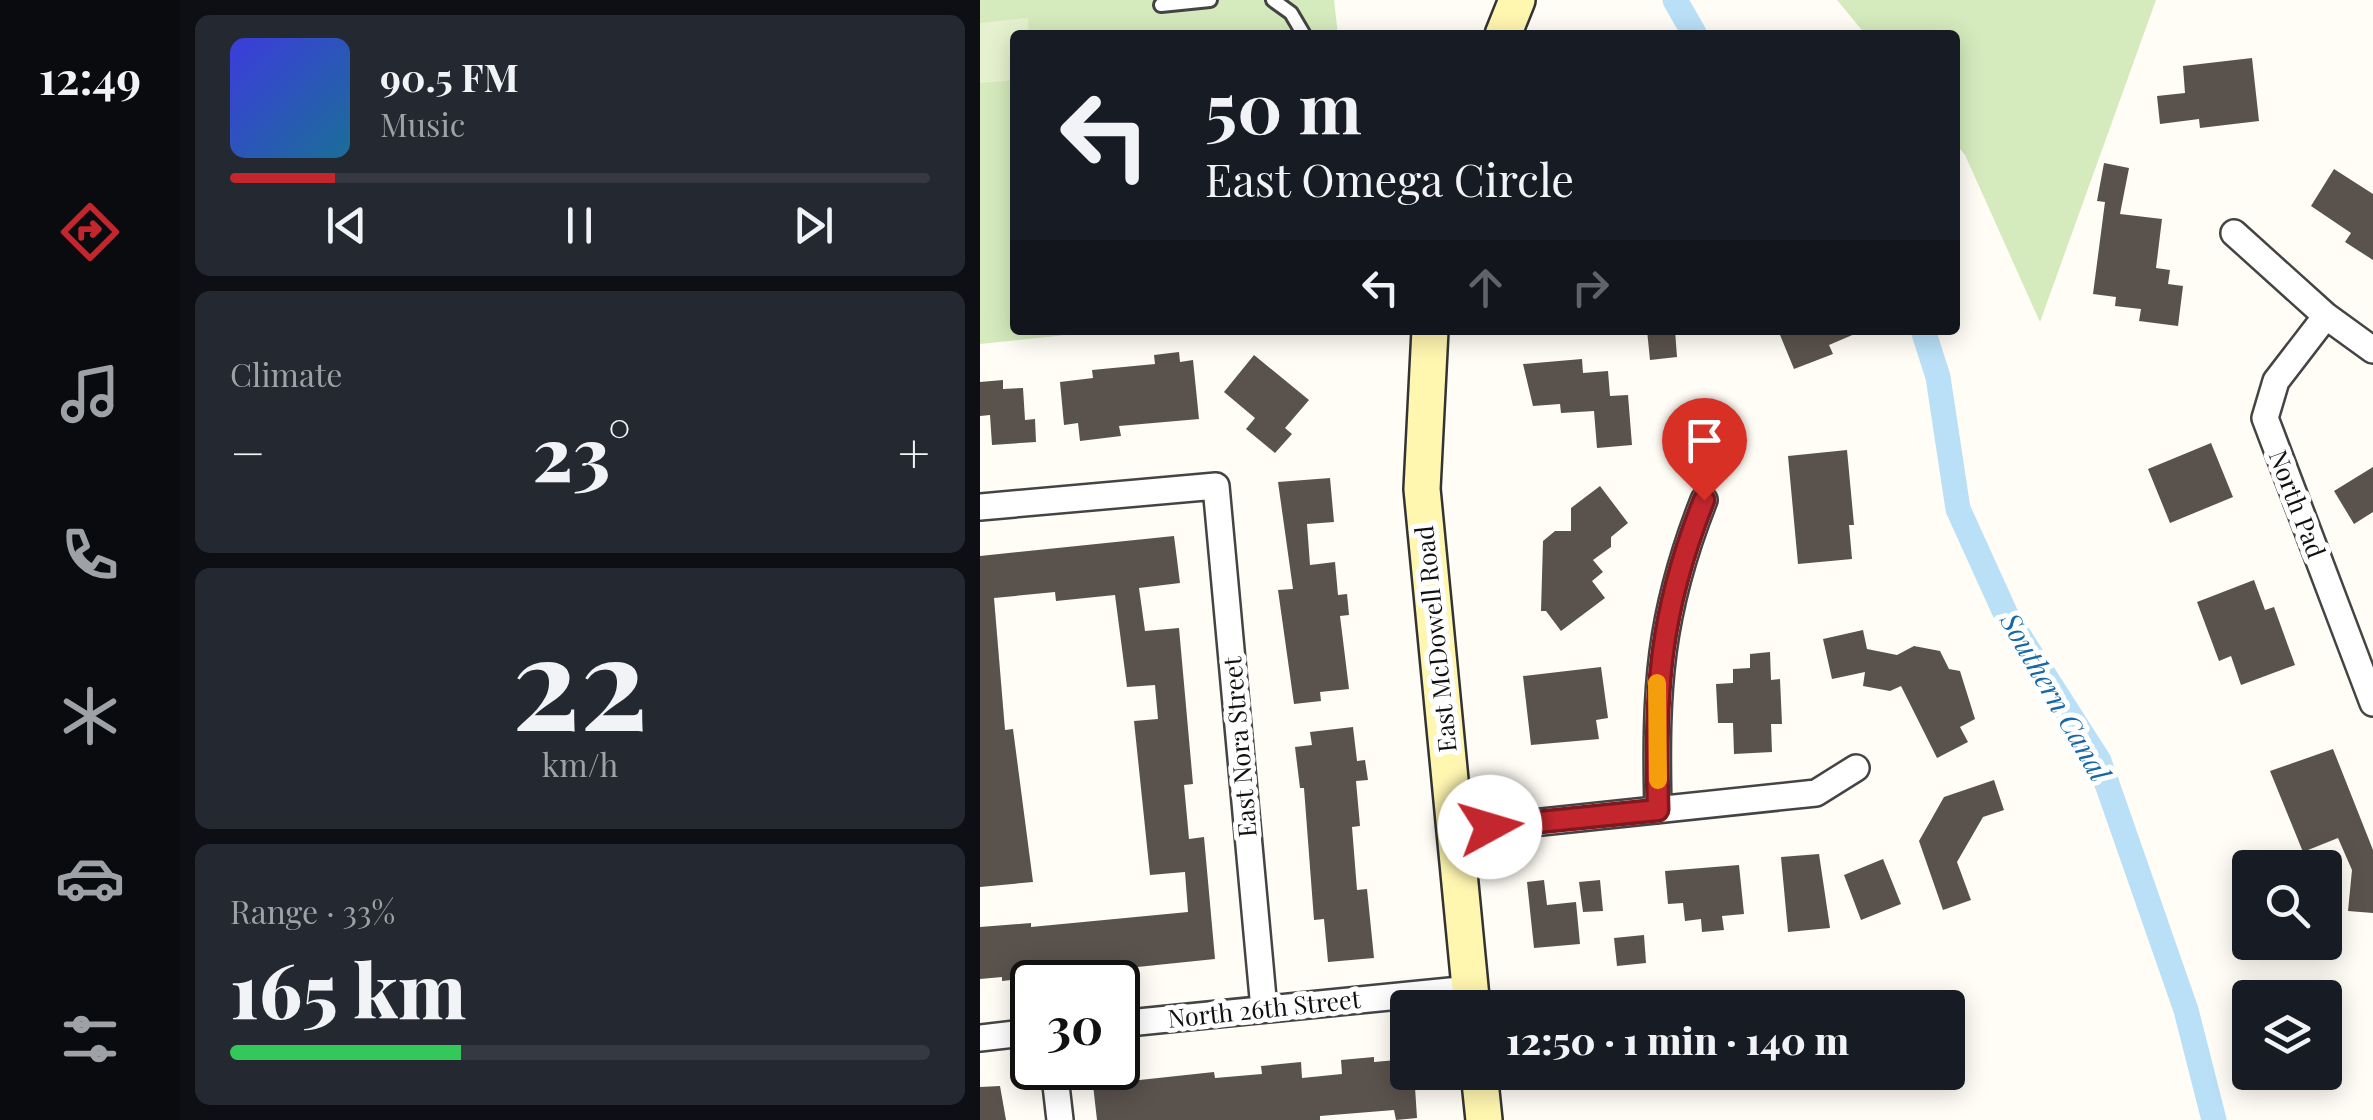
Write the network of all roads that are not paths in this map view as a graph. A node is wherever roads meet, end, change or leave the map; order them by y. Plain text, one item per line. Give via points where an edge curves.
1 (1210, 0) edge
2 (1273, 0) edge
3 (1517, 0) edge
4 (1162, 4) dead end
5 (1301, 30) edge
6 (1505, 30) edge
7 (2234, 233) dead end
8 (2326, 316) junction
9 (1430, 335) edge
10 (2373, 350) edge
11 (1704, 500) dead end
12 (980, 507) edge
13 (2373, 703) edge
14 (1856, 768) dead end
15 (1658, 810) junction
16 (1456, 831) junction
17 (1470, 990) edge
18 (1390, 1002) edge
19 (1264, 1009) junction
20 (1140, 1022) edge
21 (1010, 1035) edge
22 (980, 1038) edge
23 (1057, 1090) edge
24 (1481, 1090) edge
25 (1060, 1120) edge
26 (1484, 1120) edge

1 - 4 lane
2 - 5 lane
3 - 6 main road
7 - 8 street
8 - 10 street
8 - 13 street, North Pad via 2276,381 2265,418
9 - 16 main road, East McDowell Road via 1422,489
11 - 15 street via 1677,568 1664,628 1656,700
12 - 19 street, East Nora Street via 1216,486
14 - 15 street via 1816,793
15 - 16 street
16 - 17 main road, East McDowell Road
18 - 19 street, North 26th Street
19 - 20 street, North 26th Street
21 - 22 street
23 - 25 street
24 - 26 main road

